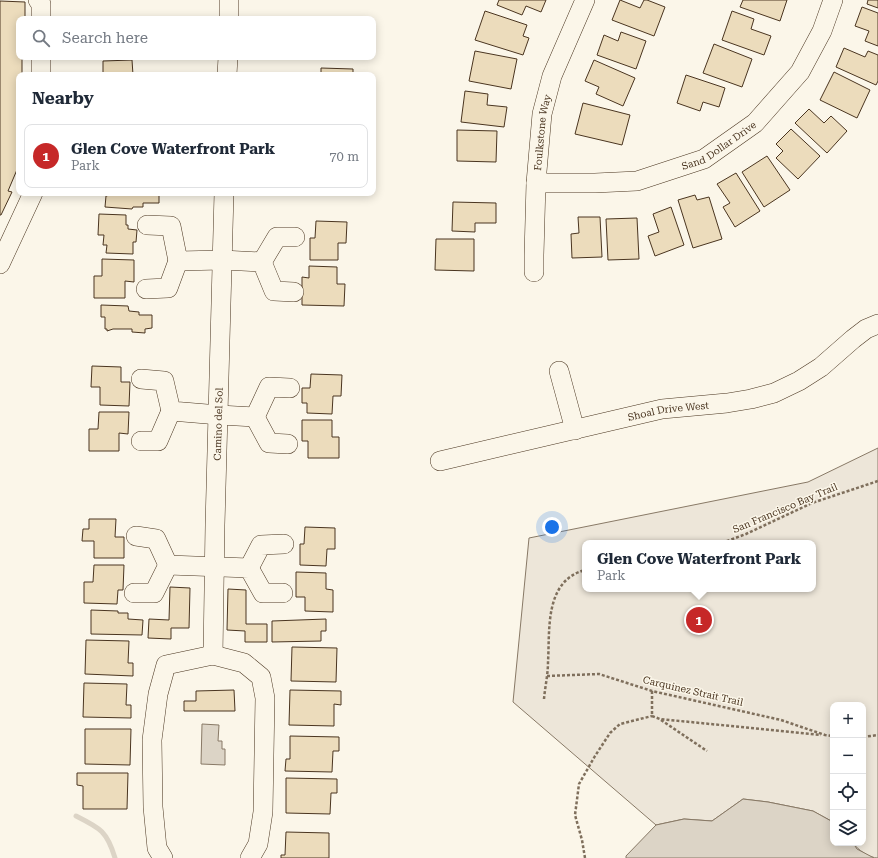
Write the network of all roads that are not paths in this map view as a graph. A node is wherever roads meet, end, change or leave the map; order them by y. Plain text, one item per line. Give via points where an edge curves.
1 (38, 0) edge
2 (229, 0) edge
3 (585, 0) edge
4 (833, 0) edge
5 (41, 16) edge
6 (229, 16) edge
7 (41, 60) edge
8 (228, 60) edge
9 (41, 72) edge
10 (227, 72) edge
11 (536, 184) junction
12 (32, 196) edge
13 (224, 196) edge
14 (147, 226) dead end
15 (296, 237) dead end
16 (222, 260) junction
17 (178, 261) junction
18 (262, 262) junction
19 (0, 264) edge
20 (534, 272) dead end
21 (146, 289) dead end
22 (294, 292) dead end
23 (878, 324) edge
24 (559, 371) dead end
25 (141, 379) dead end
26 (290, 388) dead end
27 (170, 411) junction
28 (219, 416) junction
29 (256, 417) junction
30 (575, 430) junction
31 (141, 441) dead end
32 (288, 444) dead end
33 (440, 461) dead end
34 (136, 536) dead end
35 (284, 544) dead end
36 (168, 565) junction
37 (214, 567) junction
38 (249, 568) junction
39 (134, 593) dead end
40 (283, 593) dead end
41 (213, 655) junction
42 (162, 858) edge
43 (250, 858) edge

1 - 5 street via 41,4
2 - 6 street
3 - 11 street, Foulkstone Way via 552,76 542,114
4 - 11 street, Sand Dollar Drive via 822,31 800,72 755,123 704,160 637,181
7 - 9 street
8 - 10 street
11 - 20 street, Foulkstone Way
12 - 19 street
13 - 16 street, Camino del Sol
14 - 17 street via 171,226
15 - 18 street via 277,237
16 - 17 street
16 - 18 street
16 - 28 street, Camino del Sol
17 - 21 street via 168,288
18 - 22 street via 274,291
23 - 30 street, Shoal Drive West via 857,336 821,368 774,393 727,403 662,410
24 - 30 street
25 - 27 street via 164,381
26 - 29 street via 269,387
27 - 28 street
27 - 31 street via 158,442
28 - 29 street
28 - 37 street, Camino del Sol
29 - 32 street via 269,444
30 - 33 street, Shoal Drive West
34 - 36 street via 156,539
35 - 38 street via 261,545
36 - 37 street
36 - 39 street via 154,593
37 - 38 street
37 - 41 street, Camino del Sol
38 - 40 street via 263,593
41 - 42 street via 166,665 158,694 152,740 153,807 157,848
41 - 43 street via 244,663 261,677 264,698 263,812 258,844

